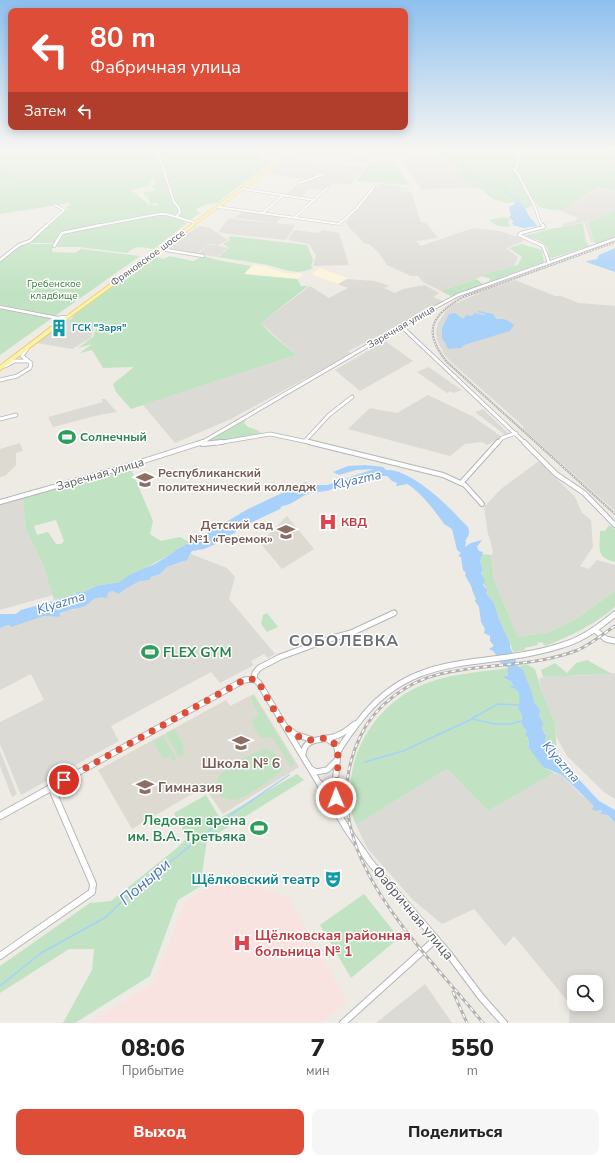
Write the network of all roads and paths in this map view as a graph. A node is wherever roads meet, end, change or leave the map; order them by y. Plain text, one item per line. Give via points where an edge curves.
1 (172, 197) edge
2 (229, 197) edge
3 (232, 197) edge
4 (282, 197) edge
5 (289, 197) edge
6 (318, 197) edge
7 (366, 197) edge
8 (530, 197) edge
9 (314, 200) junction
10 (55, 205) dead end
11 (218, 207) junction
12 (263, 213) junction
13 (179, 218) junction
14 (294, 218) junction
15 (193, 222) junction
16 (615, 239) edge
17 (54, 246) dead end
18 (160, 249) junction
19 (0, 254) edge
20 (7, 255) junction
21 (203, 256) dead end
22 (0, 260) edge
23 (549, 262) junction
24 (0, 307) edge
25 (57, 320) junction
26 (401, 326) junction
27 (32, 345) junction
28 (29, 362) junction
29 (0, 365) edge
30 (0, 369) edge
31 (2, 380) edge
32 (352, 397) dead end
33 (16, 415) dead end
34 (0, 419) edge
35 (516, 433) junction
36 (305, 441) junction
37 (199, 444) junction
38 (462, 482) junction
39 (0, 502) edge
40 (482, 504) dead end
41 (615, 525) edge
42 (394, 613) dead end
43 (615, 614) edge
44 (595, 630) junction
45 (615, 641) edge
46 (254, 679) junction
47 (358, 722) junction
48 (284, 725) junction
49 (326, 738) junction
50 (314, 740) junction
51 (338, 752) junction
52 (303, 757) junction
53 (337, 760) junction
54 (309, 767) junction
55 (51, 787) junction
56 (0, 816) edge
57 (341, 819) junction
58 (436, 939) junction
59 (0, 956) edge
60 (343, 1023) edge
61 (504, 1023) edge

1 - 13 street via 179,208
2 - 15 main road, Фряновское шоссе
3 - 11 main road, Фряновское шоссе
4 - 12 street
5 - 9 street
6 - 9 street
7 - 14 street via 342,222 333,224
8 - 23 street via 544,227 519,234 543,246
9 - 14 street
10 - 20 street via 64,210 30,241 19,245
11 - 12 street
11 - 18 main road, Фряновское шоссе
12 - 14 street
13 - 15 street
13 - 17 street via 159,214 62,233
15 - 25 main road, Фряновское шоссе via 65,317
16 - 23 street, Заречная улица
18 - 21 street
18 - 27 main road, Фряновское шоссе
19 - 20 street
20 - 22 street
23 - 26 street, Заречная улица via 458,295
24 - 25 street
25 - 29 main road, Фряновское шоссе
26 - 35 street
26 - 37 street, Заречная улица
27 - 28 street via 22,356
27 - 30 main road, Фряновское шоссе
28 - 30 street via 15,361
28 - 31 street via 31,366 24,373
32 - 36 street via 329,415
33 - 34 street
35 - 38 street via 502,438
35 - 41 street via 556,474 584,493
36 - 37 street, Заречная улица via 265,434
36 - 38 street, Заречная улица via 394,462
37 - 39 street, Заречная улица
38 - 40 street, Заречная улица via 473,491
42 - 46 street via 351,633 280,657 259,668
43 - 44 street
44 - 45 street via 606,640
44 - 47 street via 566,646 528,655 444,666 409,678 382,695
46 - 48 street, Фабричная улица via 259,683
46 - 55 street via 244,680
47 - 49 street, Фабричная улица via 344,732
47 - 51 street
48 - 50 street, Фабричная улица via 295,734
48 - 52 street, Фабричная улица
49 - 50 street, Фабричная улица
49 - 51 street via 336,745
50 - 52 street via 304,746
51 - 53 street, Фабричная улица
52 - 54 street, Фабричная улица
53 - 54 street via 327,770 316,772
53 - 57 street, Фабричная улица via 335,787
54 - 57 street, Фабричная улица
55 - 56 street
55 - 59 street via 93,884 92,892
57 - 58 street, Фабричная улица via 370,862
58 - 60 street
58 - 61 street, Фабричная улица

